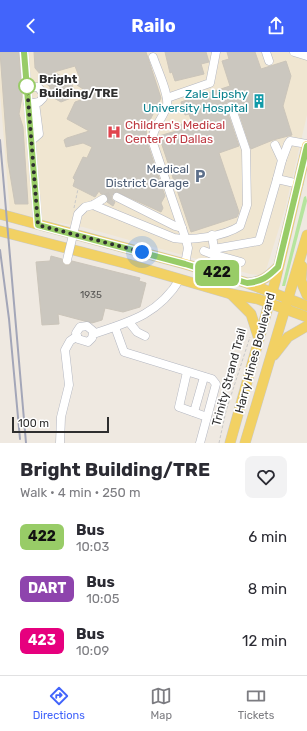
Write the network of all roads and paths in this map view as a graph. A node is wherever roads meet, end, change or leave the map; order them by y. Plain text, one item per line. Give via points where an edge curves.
1 (24, 52) edge
2 (216, 52) edge
3 (266, 52) edge
4 (294, 52) edge
5 (307, 56) edge
6 (153, 57) dead end
7 (269, 62) dead end
8 (27, 87) junction
9 (167, 98) junction
10 (32, 104) junction
11 (231, 106) dead end
12 (275, 145) dead end
13 (307, 145) edge
14 (282, 160) junction
15 (278, 178) junction
16 (303, 185) edge
17 (118, 197) tunnel mouth
18 (103, 199) tunnel mouth
19 (93, 205) junction
20 (0, 214) edge
21 (38, 225) junction
22 (182, 228) junction
23 (0, 230) edge
24 (212, 235) junction
25 (307, 235) edge
26 (186, 240) junction
27 (40, 242) junction
28 (204, 251) dead end
29 (213, 251) junction
30 (301, 255) junction
31 (67, 260) dead end
32 (241, 262) dead end
33 (185, 264) junction
34 (278, 267) junction
35 (180, 279) junction
36 (247, 283) junction
37 (272, 292) junction
38 (231, 294) junction
39 (307, 295) edge
40 (288, 299) junction
41 (269, 304) junction
42 (307, 306) edge
43 (285, 310) junction
44 (307, 317) edge
45 (129, 322) junction
46 (307, 326) edge
47 (116, 327) junction
48 (93, 334) junction
49 (255, 335) junction
50 (77, 336) junction
51 (145, 336) dead end
52 (268, 363) junction
53 (187, 372) junction
54 (204, 376) junction
55 (239, 411) junction
56 (194, 412) junction
57 (253, 416) junction
58 (207, 417) junction
59 (60, 443) edge
60 (200, 443) edge
61 (219, 443) edge
62 (230, 443) edge
63 (245, 443) edge

1 - 8 street
2 - 9 street via 210,83
3 - 7 street
4 - 5 street
6 - 9 street
8 - 10 street
8 - 10 street via 36,86 42,90 42,98
9 - 22 street via 166,107 152,140
10 - 21 street
11 - 24 street via 246,150 247,205 240,226 231,231
12 - 14 street
13 - 14 street via 290,141
13 - 16 main road, Harry Hines Boulevard
14 - 15 street
15 - 16 street
15 - 29 street via 259,241
16 - 34 main road, Harry Hines Boulevard
17 - 22 street
18 - 19 street
19 - 26 street via 174,238
19 - 31 street, bridge via 85,207 78,214
20 - 21 main road
21 - 27 main road
21 - 33 main road
22 - 26 street
23 - 27 main road
24 - 26 street
24 - 29 street
25 - 30 main road, Harry Hines Boulevard
26 - 33 street via 188,248
27 - 35 main road
28 - 29 street
29 - 32 street
30 - 39 main road via 301,281
30 - 40 main road, Harry Hines Boulevard
33 - 35 main road
33 - 36 main road
34 - 36 main road via 261,281
34 - 37 main road, Harry Hines Boulevard
35 - 38 main road
35 - 45 street via 160,304
36 - 37 main road
37 - 40 main road
37 - 41 main road, Harry Hines Boulevard
38 - 41 main road
38 - 49 main road via 251,314 257,328
40 - 42 main road
40 - 43 main road, Harry Hines Boulevard
41 - 43 main road
41 - 49 main road, Harry Hines Boulevard
43 - 44 main road
43 - 52 main road, Harry Hines Boulevard
45 - 47 street
45 - 51 street via 137,332
46 - 52 main road via 288,338
47 - 48 street
47 - 53 street via 124,352
48 - 50 street via 90,341 84,343
48 - 50 street via 90,328 84,326 78,329
49 - 55 main road, Harry Hines Boulevard
49 - 61 path, Trinity Strand Trail via 226,411
50 - 59 street via 70,341 65,350 69,384 61,417
52 - 57 main road, Harry Hines Boulevard
53 - 54 street
53 - 56 street via 179,407
54 - 56 street
54 - 58 street via 216,384
55 - 57 main road
55 - 62 main road, Harry Hines Boulevard
56 - 58 street
57 - 63 main road, Harry Hines Boulevard
58 - 60 street

